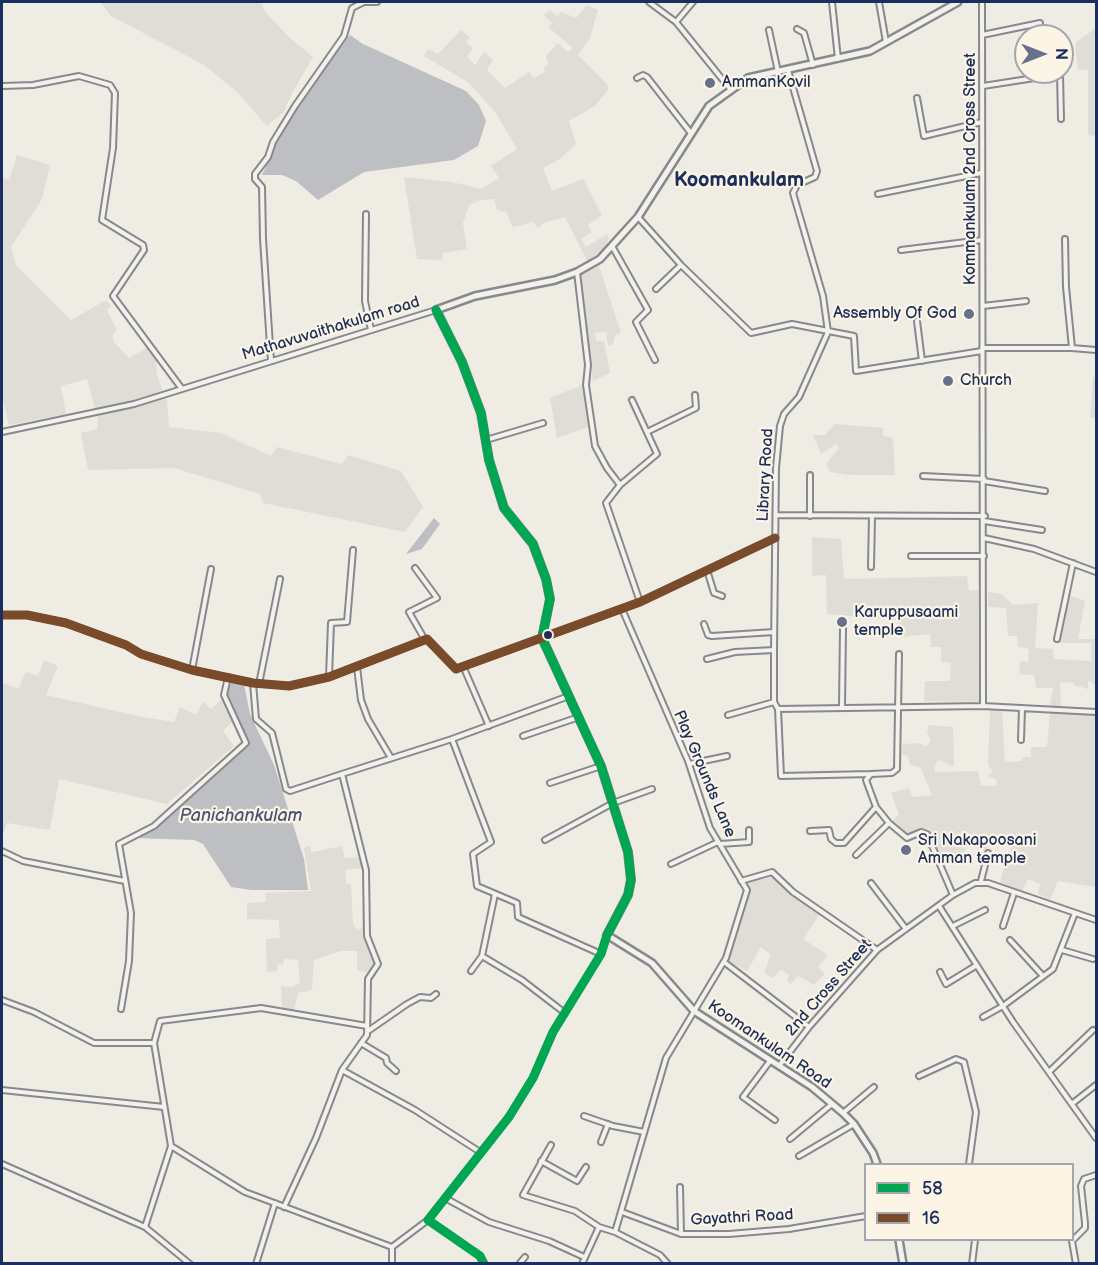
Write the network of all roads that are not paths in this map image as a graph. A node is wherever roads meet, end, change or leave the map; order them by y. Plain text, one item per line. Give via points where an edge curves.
1 (377, 2) edge
2 (649, 2) edge
3 (693, 2) edge
4 (832, 2) edge
5 (879, 2) edge
6 (958, 2) edge
7 (982, 2) edge
8 (358, 3) edge
9 (676, 22) junction
10 (1040, 23) dead end
11 (769, 30) dead end
12 (797, 30) dead end
13 (982, 35) junction
14 (886, 42) junction
15 (838, 59) junction
16 (813, 65) junction
17 (788, 70) junction
18 (778, 72) junction
19 (637, 78) dead end
20 (2, 86) edge
21 (983, 86) junction
22 (731, 90) junction
23 (917, 98) dead end
24 (1062, 119) dead end
25 (982, 122) junction
26 (690, 132) junction
27 (981, 172) junction
28 (878, 194) dead end
29 (366, 214) dead end
30 (638, 217) junction
31 (1065, 239) dead end
32 (982, 240) junction
33 (612, 246) junction
34 (902, 250) dead end
35 (681, 265) junction
36 (577, 272) junction
37 (656, 289) dead end
38 (1026, 301) dead end
39 (983, 306) junction
40 (436, 310) junction
41 (917, 321) dead end
42 (371, 330) junction
43 (828, 332) junction
44 (1072, 348) junction
45 (982, 350) junction
46 (1096, 350) edge
47 (655, 360) dead end
48 (272, 361) junction
49 (922, 361) junction
50 (182, 389) junction
51 (695, 395) dead end
52 (632, 400) dead end
53 (543, 423) dead end
54 (2, 432) edge
55 (647, 432) junction
56 (485, 440) junction
57 (810, 475) dead end
58 (923, 476) dead end
59 (984, 480) junction
60 (620, 485) junction
61 (1045, 491) dead end
62 (777, 515) junction
63 (810, 516) junction
64 (872, 516) junction
65 (984, 519) junction
66 (1042, 530) dead end
67 (775, 538) junction
68 (984, 538) junction
69 (353, 550) dead end
70 (911, 556) dead end
71 (984, 556) junction
72 (1073, 563) junction
73 (871, 567) dead end
74 (415, 568) dead end
75 (211, 569) dead end
76 (707, 570) junction
77 (1096, 572) edge
78 (280, 579) dead end
79 (722, 596) dead end
80 (640, 602) junction
81 (622, 609) junction
82 (2, 615) edge
83 (704, 624) dead end
84 (843, 628) dead end
85 (774, 632) junction
86 (542, 638) junction
87 (1057, 639) dead end
88 (425, 640) junction
89 (774, 650) junction
90 (899, 654) dead end
91 (707, 659) dead end
92 (463, 666) junction
93 (357, 667) junction
94 (192, 670) junction
95 (228, 677) junction
96 (329, 677) junction
97 (254, 683) junction
98 (260, 684) junction
99 (570, 696) junction
100 (774, 702) junction
101 (842, 706) junction
102 (899, 706) junction
103 (983, 706) junction
104 (1022, 708) junction
105 (778, 709) junction
106 (1096, 712) edge
107 (728, 715) dead end
108 (579, 717) junction
109 (489, 726) junction
110 (523, 736) dead end
111 (452, 739) junction
112 (1021, 740) dead end
113 (727, 756) dead end
114 (391, 759) junction
115 (689, 764) junction
116 (601, 766) junction
117 (342, 774) junction
118 (871, 774) junction
119 (550, 783) dead end
120 (652, 789) dead end
121 (613, 803) junction
122 (876, 807) junction
123 (889, 823) junction
124 (748, 830) dead end
125 (810, 831) dead end
126 (545, 840) dead end
127 (719, 843) junction
128 (2, 851) edge
129 (988, 853) dead end
130 (856, 855) dead end
131 (671, 864) dead end
132 (125, 880) junction
133 (741, 881) junction
134 (981, 881) junction
135 (871, 883) dead end
136 (1014, 892) junction
137 (495, 894) junction
138 (954, 895) junction
139 (939, 906) junction
140 (985, 910) dead end
141 (1075, 913) junction
142 (1096, 920) edge
143 (953, 926) junction
144 (1003, 926) dead end
145 (906, 929) junction
146 (607, 935) junction
147 (1010, 940) dead end
148 (877, 950) junction
149 (1062, 950) junction
150 (601, 954) junction
151 (482, 956) junction
152 (1093, 959) dead end
153 (724, 962) junction
154 (977, 965) junction
155 (471, 971) dead end
156 (940, 972) dead end
157 (1043, 976) junction
158 (436, 994) dead end
159 (2, 1000) edge
160 (1003, 1005) junction
161 (121, 1009) dead end
162 (694, 1011) junction
163 (565, 1013) junction
164 (982, 1017) dead end
165 (367, 1026) junction
166 (809, 1027) junction
167 (1093, 1030) dead end
168 (367, 1032) junction
169 (154, 1043) junction
170 (361, 1043) junction
171 (770, 1061) junction
172 (778, 1066) junction
173 (342, 1070) junction
174 (396, 1071) dead end
175 (1050, 1071) junction
176 (919, 1076) dead end
177 (1096, 1085) edge
178 (874, 1087) dead end
179 (2, 1090) edge
180 (1073, 1103) junction
181 (832, 1104) junction
182 (164, 1107) junction
183 (843, 1113) junction
184 (584, 1116) dead end
185 (775, 1120) dead end
186 (608, 1124) junction
187 (854, 1124) junction
188 (644, 1132) junction
189 (790, 1138) dead end
190 (1096, 1138) edge
191 (601, 1142) dead end
192 (551, 1145) dead end
193 (171, 1146) junction
194 (480, 1152) junction
195 (799, 1156) dead end
196 (541, 1161) junction
197 (877, 1163) edge
198 (969, 1163) edge
199 (2, 1164) edge
200 (586, 1167) dead end
201 (1096, 1175) edge
202 (680, 1187) dead end
203 (445, 1197) junction
204 (275, 1203) junction
205 (284, 1207) junction
206 (622, 1212) junction
207 (864, 1216) edge
208 (428, 1220) junction
209 (145, 1227) junction
210 (599, 1227) junction
211 (615, 1232) junction
212 (681, 1234) junction
213 (1074, 1239) edge
214 (899, 1241) edge
215 (975, 1241) edge
216 (1072, 1241) edge
217 (392, 1247) junction
218 (525, 1257) dead end
219 (585, 1257) junction
220 (190, 1263) edge
221 (256, 1263) edge
222 (392, 1263) edge
223 (484, 1263) edge
224 (519, 1263) edge
225 (582, 1263) edge
226 (668, 1263) edge
227 (903, 1263) edge
228 (972, 1263) edge
229 (1076, 1263) edge

1 - 8 street
2 - 9 street
3 - 9 street
4 - 15 street
5 - 14 street
6 - 14 street, Mathavuvaithakulam road
7 - 13 street, Kommankulam 2nd Cross Street
8 - 48 street via 352,8 344,36 295,106 255,174 262,187
9 - 22 street
10 - 13 street
11 - 18 street
12 - 16 street via 804,33
13 - 21 street, Kommankulam 2nd Cross Street
14 - 15 street, Mathavuvaithakulam road via 870,51
15 - 16 street, Mathavuvaithakulam road
16 - 17 street, Mathavuvaithakulam road
17 - 18 street, Mathavuvaithakulam road
17 - 43 street via 817,171 815,177 797,185 793,193 823,296
18 - 22 street, Mathavuvaithakulam road via 748,78
19 - 26 street via 647,77
20 - 50 street via 33,85 79,76 110,85 115,93 113,148 101,215 102,220 143,245 144,250 113,296
21 - 24 street via 1060,74
21 - 25 street, Kommankulam 2nd Cross Street
22 - 26 street, Mathavuvaithakulam road via 709,106
23 - 25 street via 924,136
25 - 27 street, Kommankulam 2nd Cross Street
26 - 30 street, Mathavuvaithakulam road
27 - 28 street
27 - 32 street, Kommankulam 2nd Cross Street
29 - 42 street via 365,301
30 - 33 street, Mathavuvaithakulam road
30 - 35 street
31 - 44 street
32 - 34 street
32 - 39 street, Kommankulam 2nd Cross Street
33 - 36 street, Mathavuvaithakulam road via 600,259
33 - 47 street via 648,310 636,322
35 - 37 street
35 - 43 street via 751,333 792,324
36 - 40 street, Mathavuvaithakulam road via 528,287 475,296
36 - 60 street via 588,365 586,385 596,446
38 - 39 street
39 - 45 street, Kommankulam 2nd Cross Street
40 - 42 street, Mathavuvaithakulam road
40 - 56 street via 462,362
41 - 49 street
42 - 48 street, Mathavuvaithakulam road
43 - 49 street via 854,336 856,371
43 - 62 street, Library Road via 799,397 784,414 780,426
44 - 45 street
44 - 46 street
45 - 49 street
45 - 59 street, Kommankulam 2nd Cross Street
48 - 50 street, Mathavuvaithakulam road
50 - 54 street, Mathavuvaithakulam road via 134,404
51 - 55 street via 696,408
52 - 55 street
53 - 56 street
55 - 60 street via 657,454
56 - 86 street via 504,508 533,544 546,579 550,599
57 - 63 street
58 - 59 street
59 - 61 street
59 - 65 street, Kommankulam 2nd Cross Street
60 - 80 street via 606,503
62 - 63 street
62 - 67 street, Library Road
63 - 64 street
64 - 65 street
64 - 73 street
65 - 66 street
65 - 68 street, Kommankulam 2nd Cross Street
67 - 76 street
67 - 85 street, Library Road
68 - 71 street, Kommankulam 2nd Cross Street
68 - 72 street
69 - 96 street via 347,622 331,623
70 - 71 street
71 - 103 street, Kommankulam 2nd Cross Street
72 - 77 street
72 - 87 street
74 - 88 street via 437,598 409,612
75 - 94 street
76 - 79 street via 714,593
76 - 80 street
78 - 98 street
80 - 81 street
81 - 86 street
81 - 115 street, Play Grounds Lane
82 - 94 street via 27,615 66,623
83 - 85 street via 712,636
84 - 101 street
85 - 89 street, Library Road
86 - 92 street
86 - 99 street
88 - 92 street via 456,669
88 - 93 street
89 - 91 street via 735,652
89 - 100 street, Library Road
90 - 102 street
92 - 109 street
93 - 96 street
93 - 114 street via 368,719
94 - 95 street
95 - 97 street
95 - 132 street via 224,695 246,743 154,826 119,844
96 - 98 street via 289,686
97 - 98 street
97 - 117 street via 256,719 272,733 286,789 291,791
99 - 108 street
99 - 109 street
100 - 105 street, Library Road
100 - 107 street
101 - 102 street
101 - 105 street
102 - 103 street
102 - 118 street via 897,769
103 - 104 street
104 - 106 street
104 - 112 street
105 - 118 street via 782,776
108 - 110 street
108 - 116 street
109 - 111 street
111 - 114 street
111 - 137 street via 491,842 473,854 477,886
113 - 115 street
114 - 117 street
115 - 127 street, Play Grounds Lane via 710,828
116 - 119 street
116 - 121 street
117 - 165 street via 366,870 367,936 378,964 368,980
118 - 122 street via 866,780
120 - 121 street
121 - 126 street
121 - 146 street via 628,852 631,880 628,895
122 - 123 street
122 - 125 street via 844,843 836,843 829,830
123 - 130 street
123 - 138 street via 907,838 921,832 927,834
124 - 127 street via 749,842
127 - 131 street
127 - 133 street, Play Grounds Lane
128 - 132 street via 23,861
129 - 134 street
132 - 161 street via 131,913
133 - 148 street via 772,872 793,892
133 - 153 street, Play Grounds Lane via 747,890
134 - 136 street
134 - 138 street, 2nd Cross Street
135 - 145 street
136 - 141 street
136 - 144 street
137 - 150 street via 517,903 518,917
137 - 151 street
138 - 139 street, 2nd Cross Street
139 - 143 street
139 - 145 street, 2nd Cross Street
140 - 143 street
141 - 142 street
141 - 149 street
143 - 154 street
145 - 148 street, 2nd Cross Street
146 - 150 street
146 - 162 street, Koomankulam Road via 652,963
147 - 157 street
148 - 166 street, 2nd Cross Street
149 - 152 street
149 - 157 street via 1053,969
150 - 163 street
151 - 155 street
151 - 163 street
153 - 162 street, Play Grounds Lane
153 - 166 street
154 - 156 street via 946,984
154 - 160 street
157 - 160 street
158 - 168 street via 428,999 420,997
159 - 169 street via 94,1043
160 - 164 street
160 - 175 street
162 - 171 street, Koomankulam Road
162 - 188 street, Play Grounds Lane via 666,1058
163 - 194 street via 533,1078 509,1117
165 - 168 street
165 - 169 street via 261,1008 160,1022
166 - 172 street, 2nd Cross Street
167 - 175 street
168 - 170 street
169 - 182 street
170 - 173 street
170 - 174 street via 386,1058
171 - 172 street, Koomankulam Road
171 - 185 street via 743,1097
172 - 181 street, Koomankulam Road
173 - 194 street
173 - 205 street
175 - 180 street
176 - 198 street via 956,1059 964,1062 976,1112
177 - 180 street
178 - 183 street
179 - 182 street
180 - 190 street
181 - 183 street, Koomankulam Road
181 - 189 street
182 - 193 street
183 - 187 street, Koomankulam Road
184 - 186 street
186 - 188 street
186 - 191 street
187 - 195 street
187 - 197 street, Koomankulam Road
188 - 206 street, Play Grounds Lane
192 - 196 street
193 - 204 street via 245,1192
193 - 209 street
194 - 203 street
196 - 200 street via 577,1181
196 - 210 street via 523,1196 575,1211
199 - 209 street
201 - 213 street via 1084,1179 1080,1186 1085,1228
202 - 212 street
203 - 208 street
203 - 219 street via 489,1222
204 - 205 street
204 - 221 street
205 - 217 street
206 - 211 street, Play Grounds Lane
206 - 212 street, Gayathri Road
207 - 212 street, Gayathri Road via 789,1229
208 - 217 street
208 - 223 street via 480,1256
209 - 220 street
210 - 211 street
210 - 219 street
211 - 226 street
214 - 227 street
215 - 228 street
216 - 229 street
217 - 222 street
218 - 224 street
219 - 225 street

